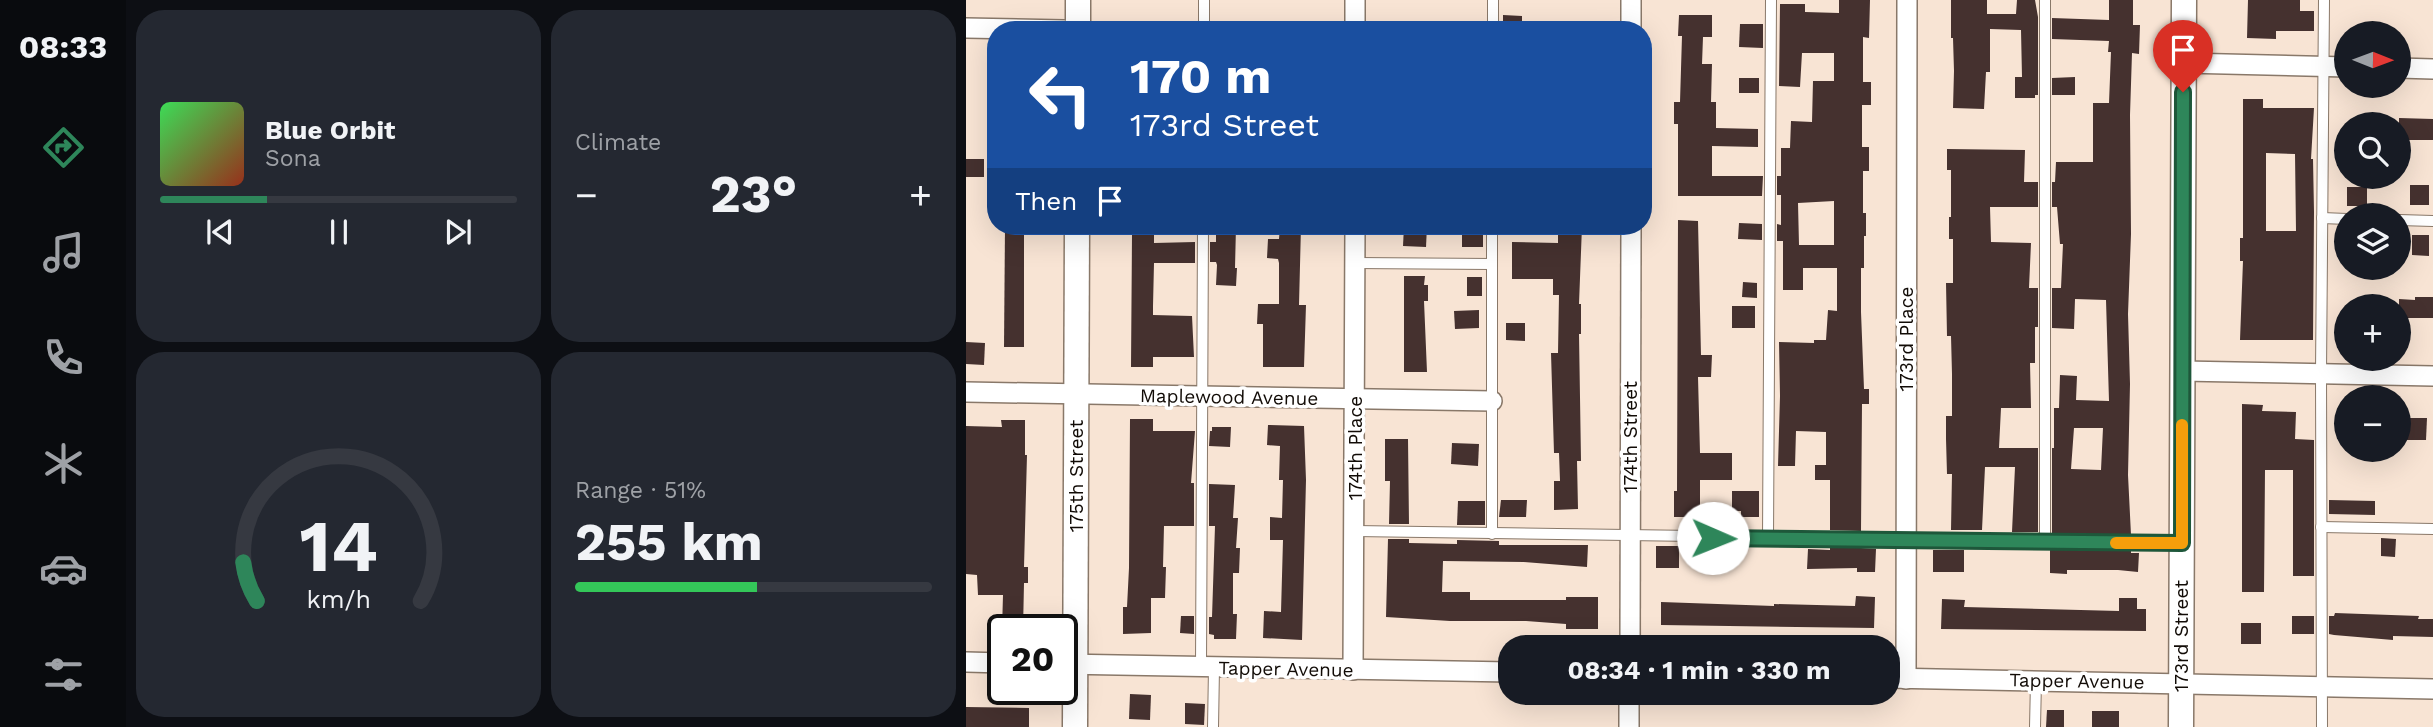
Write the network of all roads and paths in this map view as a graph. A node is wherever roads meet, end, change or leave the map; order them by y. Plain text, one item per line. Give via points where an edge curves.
1 (1078, 0) edge
2 (1204, 0) edge
3 (1355, 0) edge
4 (1493, 0) edge
5 (1631, 0) edge
6 (1771, 0) edge
7 (1907, 0) edge
8 (2045, 0) edge
9 (2184, 0) edge
10 (2324, 0) edge
11 (1078, 21) edge
12 (1204, 21) edge
13 (1355, 21) edge
14 (1493, 21) edge
15 (1631, 21) edge
16 (966, 28) edge
17 (987, 28) edge
18 (2184, 64) junction
19 (2323, 66) junction
20 (2334, 66) edge
21 (2412, 68) edge
22 (2433, 69) edge
23 (2322, 218) junction
24 (2334, 218) edge
25 (2411, 220) edge
26 (2433, 221) edge
27 (1077, 235) edge
28 (1203, 235) edge
29 (1355, 235) edge
30 (1492, 235) edge
31 (1631, 235) edge
32 (1355, 263) junction
33 (1492, 264) junction
34 (2182, 371) junction
35 (2321, 374) junction
36 (2433, 376) edge
37 (966, 392) edge
38 (1077, 394) junction
39 (1202, 396) junction
40 (1355, 399) junction
41 (1492, 401) junction
42 (2321, 527) junction
43 (2433, 529) edge
44 (1355, 531) junction
45 (1492, 534) junction
46 (1630, 537) junction
47 (1768, 539) junction
48 (1906, 541) junction
49 (2045, 542) junction
50 (2182, 543) junction
51 (1070, 614) edge
52 (1630, 635) edge
53 (1900, 635) edge
54 (966, 662) edge
55 (987, 663) edge
56 (1078, 664) edge
57 (1208, 667) junction
58 (1353, 670) junction
59 (1498, 672) edge
60 (1900, 678) edge
61 (2036, 681) junction
62 (2181, 682) junction
63 (2322, 686) junction
64 (2433, 689) edge
65 (1073, 705) edge
66 (1629, 705) edge
67 (1075, 727) edge
68 (1213, 727) edge
69 (1629, 727) edge
70 (2035, 727) edge
71 (2181, 727) edge
72 (2322, 727) edge

1 - 11 street
2 - 12 lane
3 - 13 street
4 - 14 lane
5 - 15 street
6 - 47 lane
7 - 48 street, 173rd Place
8 - 49 lane
9 - 18 street, 173rd Street
10 - 19 lane
16 - 17 street
18 - 19 street
18 - 34 street, 173rd Street
19 - 20 street
19 - 23 lane
21 - 22 street
23 - 24 lane
23 - 35 lane
25 - 26 lane
27 - 38 street, 175th Street
28 - 39 lane
29 - 32 street, 174th Place
30 - 33 lane
31 - 46 street, 174th Street
32 - 33 lane
32 - 40 street, 174th Place
33 - 41 lane
34 - 35 street
34 - 50 street, 173rd Street
35 - 36 street
35 - 42 lane
37 - 38 street, Maplewood Avenue
38 - 39 street, Maplewood Avenue
38 - 51 street, 175th Street
39 - 40 street, Maplewood Avenue
39 - 57 lane
40 - 41 street, Maplewood Avenue
40 - 44 street, 174th Place
41 - 45 lane
42 - 43 lane
42 - 63 lane
44 - 45 lane
44 - 58 street, 174th Place
45 - 46 lane
46 - 47 lane
46 - 52 street, 174th Street
47 - 48 lane
48 - 49 lane
48 - 53 street, 173rd Place
49 - 50 lane
50 - 62 street, 173rd Street
54 - 55 street
56 - 57 street, Tapper Avenue
57 - 58 street, Tapper Avenue
57 - 68 lane
58 - 59 street, Tapper Avenue
60 - 61 street, Tapper Avenue
61 - 62 street, Tapper Avenue
61 - 70 lane
62 - 63 street, Tapper Avenue
62 - 71 street, 173rd Street
63 - 64 street, Tapper Avenue
63 - 72 lane
65 - 67 street, 175th Street
66 - 69 street

